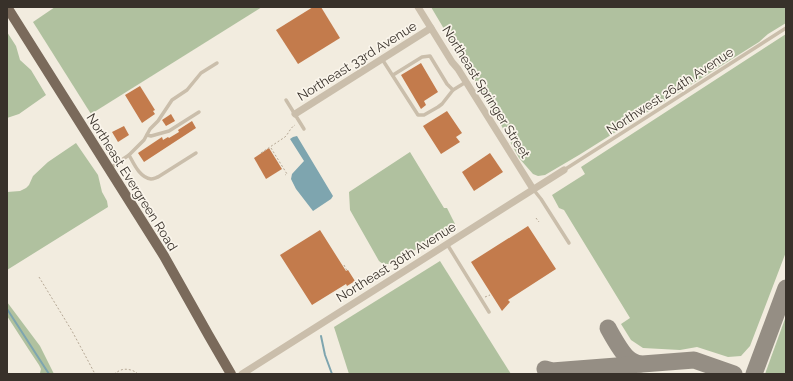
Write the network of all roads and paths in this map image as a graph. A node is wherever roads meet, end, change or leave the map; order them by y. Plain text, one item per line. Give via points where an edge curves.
1 (7, 7) edge
2 (418, 7) edge
3 (431, 28) junction
4 (786, 28) edge
5 (382, 59) junction
6 (217, 63) dead end
7 (393, 75) junction
8 (466, 82) junction
9 (453, 90) junction
10 (286, 100) dead end
11 (199, 112) dead end
12 (295, 114) junction
13 (297, 124) dead end
14 (304, 129) dead end
15 (147, 135) junction
16 (270, 147) junction
17 (196, 153) dead end
18 (260, 153) dead end
19 (129, 156) junction
20 (109, 168) junction
21 (564, 170) joint
22 (285, 175) dead end
23 (533, 189) junction
24 (536, 218) dead end
25 (539, 222) dead end
26 (569, 243) dead end
27 (447, 244) junction
28 (344, 265) dead end
29 (347, 271) dead end
30 (39, 277) dead end
31 (354, 282) dead end
32 (360, 291) dead end
33 (490, 295) dead end
34 (485, 297) dead end
35 (489, 312) dead end
36 (95, 374) edge
37 (114, 374) edge
38 (138, 374) edge
39 (231, 374) edge
40 (242, 374) edge

1 - 20 main road, Northeast Evergreen Road
2 - 3 street, Northeast Springer Street
3 - 5 street, Northeast 33rd Avenue
3 - 8 street, Northeast Springer Street
4 - 21 lane, Northwest 264th Avenue
5 - 7 lane
5 - 12 street, Northeast 33rd Avenue
6 - 15 lane via 201,73 187,90 172,100
7 - 9 lane via 422,56 430,56
7 - 9 lane via 418,115 438,108
8 - 9 lane
8 - 23 street, Northeast Springer Street
10 - 12 lane
11 - 15 lane via 169,131
12 - 14 lane
13 - 16 path via 291,128 288,135
15 - 19 lane
16 - 18 path
16 - 22 path via 287,174
17 - 19 lane via 151,179 141,174
19 - 20 lane
20 - 39 main road, Northeast Evergreen Road via 164,256
21 - 23 street, Northeast 30th Avenue
23 - 26 lane
23 - 27 street, Northeast 30th Avenue
24 - 25 path
27 - 35 lane
27 - 40 street, Northeast 30th Avenue
28 - 29 path
30 - 36 path
31 - 32 path
33 - 34 path
37 - 38 path via 128,370

